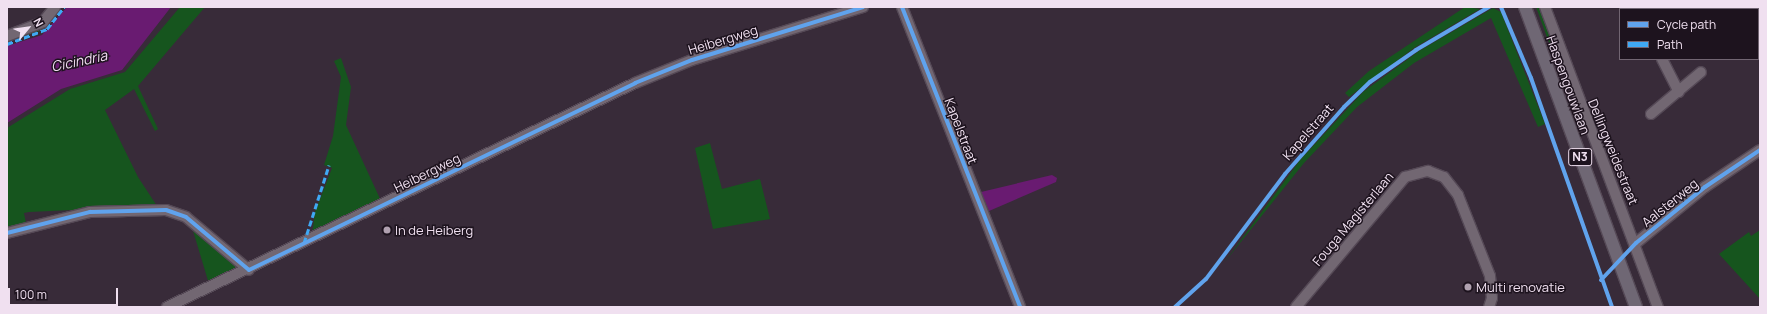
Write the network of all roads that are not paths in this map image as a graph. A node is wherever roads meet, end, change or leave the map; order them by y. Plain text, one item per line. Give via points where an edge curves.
1 (55, 7) edge
2 (863, 7) edge
3 (902, 7) edge
4 (1525, 7) edge
5 (1545, 7) edge
6 (7, 36) edge
7 (1663, 60) edge
8 (1701, 72) dead end
9 (1679, 92) junction
10 (1651, 114) dead end
11 (1760, 150) edge
12 (7, 233) edge
13 (1636, 243) junction
14 (249, 270) junction
15 (167, 307) edge
16 (1020, 307) edge
17 (1296, 307) edge
18 (1489, 307) edge
19 (1636, 307) edge
20 (1658, 307) edge

1 - 6 street via 43,22
2 - 14 street, Heibergweg via 692,60 635,83
3 - 16 street, Kapelstraat
4 - 19 main road, Haspengouwlaan / N3
5 - 13 street, Dellingweidestraat
7 - 9 street
8 - 9 street
9 - 10 street
11 - 13 street, Aalsterweg via 1705,187
12 - 14 street via 90,212 166,210 186,217
13 - 20 street, Dellingweidestraat
14 - 15 street, Heibergweg
17 - 18 street, Fouga Magisterlaan via 1405,177 1428,170 1444,177 1458,195 1490,276 1492,298

